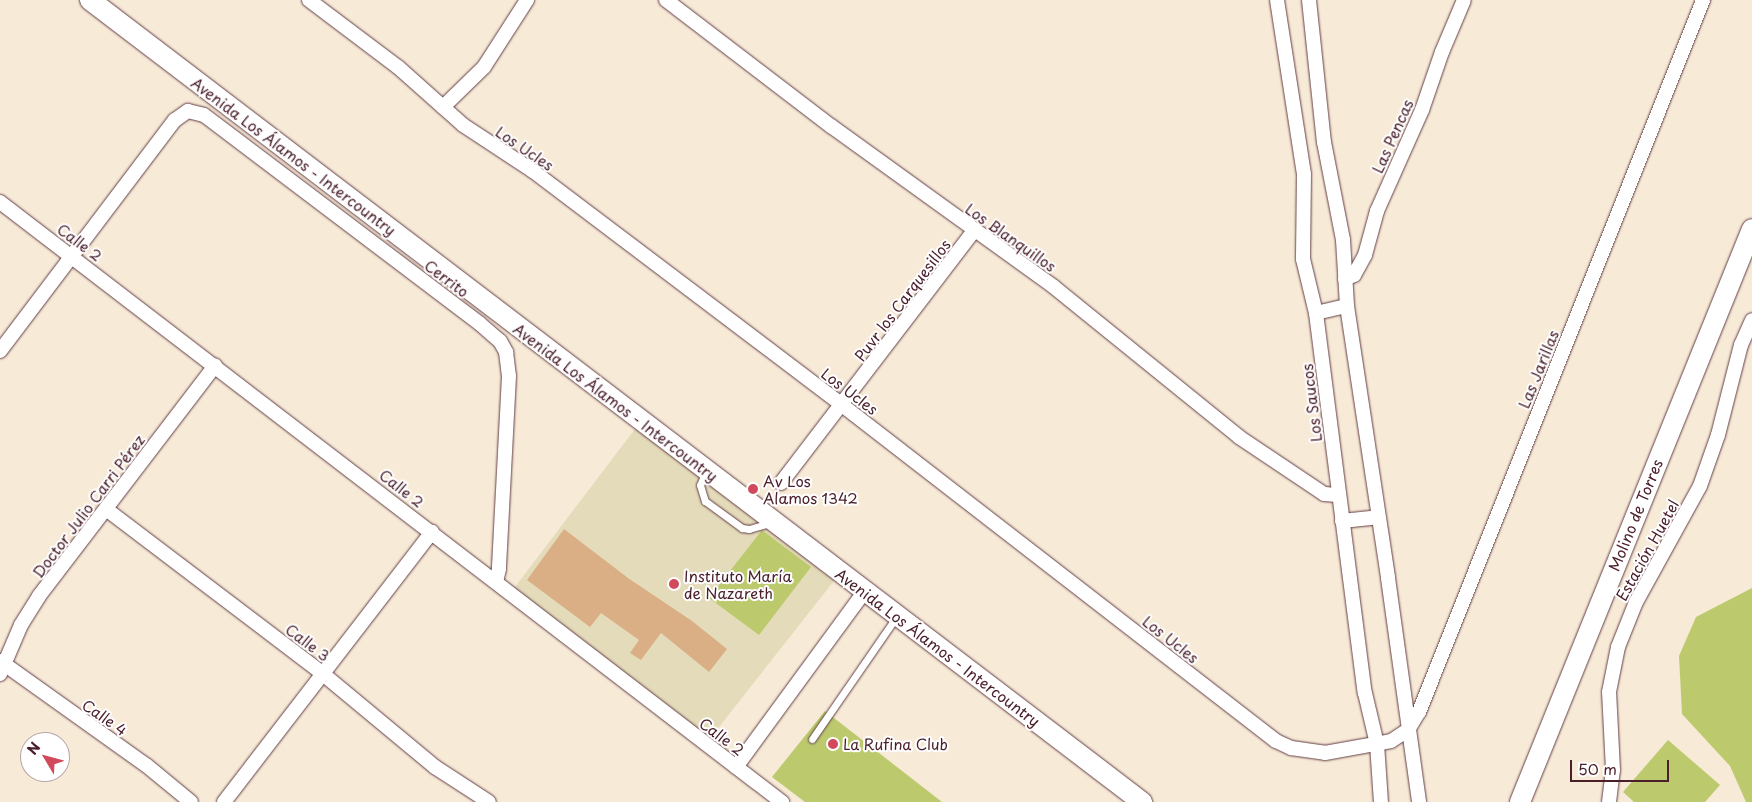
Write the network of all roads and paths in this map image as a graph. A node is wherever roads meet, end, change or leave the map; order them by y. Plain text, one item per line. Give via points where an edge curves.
1 (90, 0) edge
2 (309, 0) edge
3 (527, 0) edge
4 (666, 0) edge
5 (1277, 0) edge
6 (1309, 0) edge
7 (1464, 0) edge
8 (1703, 0) edge
9 (443, 106) junction
10 (0, 202) edge
11 (1752, 228) edge
12 (974, 232) junction
13 (72, 256) junction
14 (1345, 279) junction
15 (1347, 306) junction
16 (1316, 313) junction
17 (1752, 320) edge
18 (0, 351) edge
19 (215, 366) junction
20 (842, 406) junction
21 (781, 483) dead end
22 (1338, 495) junction
23 (106, 510) junction
24 (1378, 517) junction
25 (1342, 521) junction
26 (432, 532) junction
27 (496, 582) junction
28 (865, 591) junction
29 (898, 616) junction
30 (1, 666) edge
31 (323, 674) junction
32 (1408, 730) junction
33 (812, 739) dead end
34 (1384, 743) junction
35 (736, 767) junction
36 (191, 802) edge
37 (224, 802) edge
38 (489, 802) edge
39 (782, 802) edge
40 (1142, 802) edge
41 (1382, 802) edge
42 (1419, 802) edge
43 (1520, 802) edge
44 (1609, 802) edge

1 - 28 main road, Avenida Los Álamos - Intercountry
2 - 9 street, Los Ucles via 398,67
3 - 9 street via 484,67
4 - 12 street, Los Blanquillos
5 - 16 street, Los Saucos via 1305,180 1303,259
6 - 14 street via 1324,142 1343,240
7 - 14 street, Las Pencas via 1422,110 1377,211 1365,255 1354,275
8 - 32 street, Las Jarillas via 1419,712
9 - 20 street, Los Ucles via 476,135 533,171
10 - 13 street, Calle 2
11 - 43 main road, Molino de Torres
12 - 20 street, Puvr los Carquesillos
12 - 22 street, Los Blanquillos via 1054,287 1239,437 1319,491
13 - 18 street
13 - 19 street, Calle 2
13 - 27 street, Cerrito via 175,120 188,111 204,115 479,323 500,341 506,352 510,376
14 - 15 street
15 - 16 street
15 - 24 street
16 - 22 street, Los Saucos
17 - 44 street, Estación Huetel via 1741,346 1704,476 1636,602 1618,647 1609,692 1613,770
19 - 23 street, Doctor Julio Carri Pérez
19 - 26 street, Calle 2
20 - 21 street, Puvr los Carquesillos
20 - 34 street, Los Ucles via 1276,741 1291,748 1325,753
22 - 25 street, Los Saucos
23 - 30 street, Doctor Julio Carri Pérez via 39,596
23 - 31 street, Calle 3
24 - 25 street
24 - 32 street
25 - 34 street, Los Saucos via 1365,693
26 - 27 street, Calle 2
26 - 31 street
27 - 35 street, Calle 2
28 - 29 main road, Avenida Los Álamos - Intercountry
28 - 35 street
29 - 33 lane
29 - 40 main road, Avenida Los Álamos - Intercountry
30 - 36 street, Calle 4 via 146,765
31 - 37 street
31 - 38 street, Calle 3 via 435,766
32 - 34 street, Las Jarillas
32 - 42 street
34 - 41 street, Los Saucos
35 - 39 street, Calle 2

